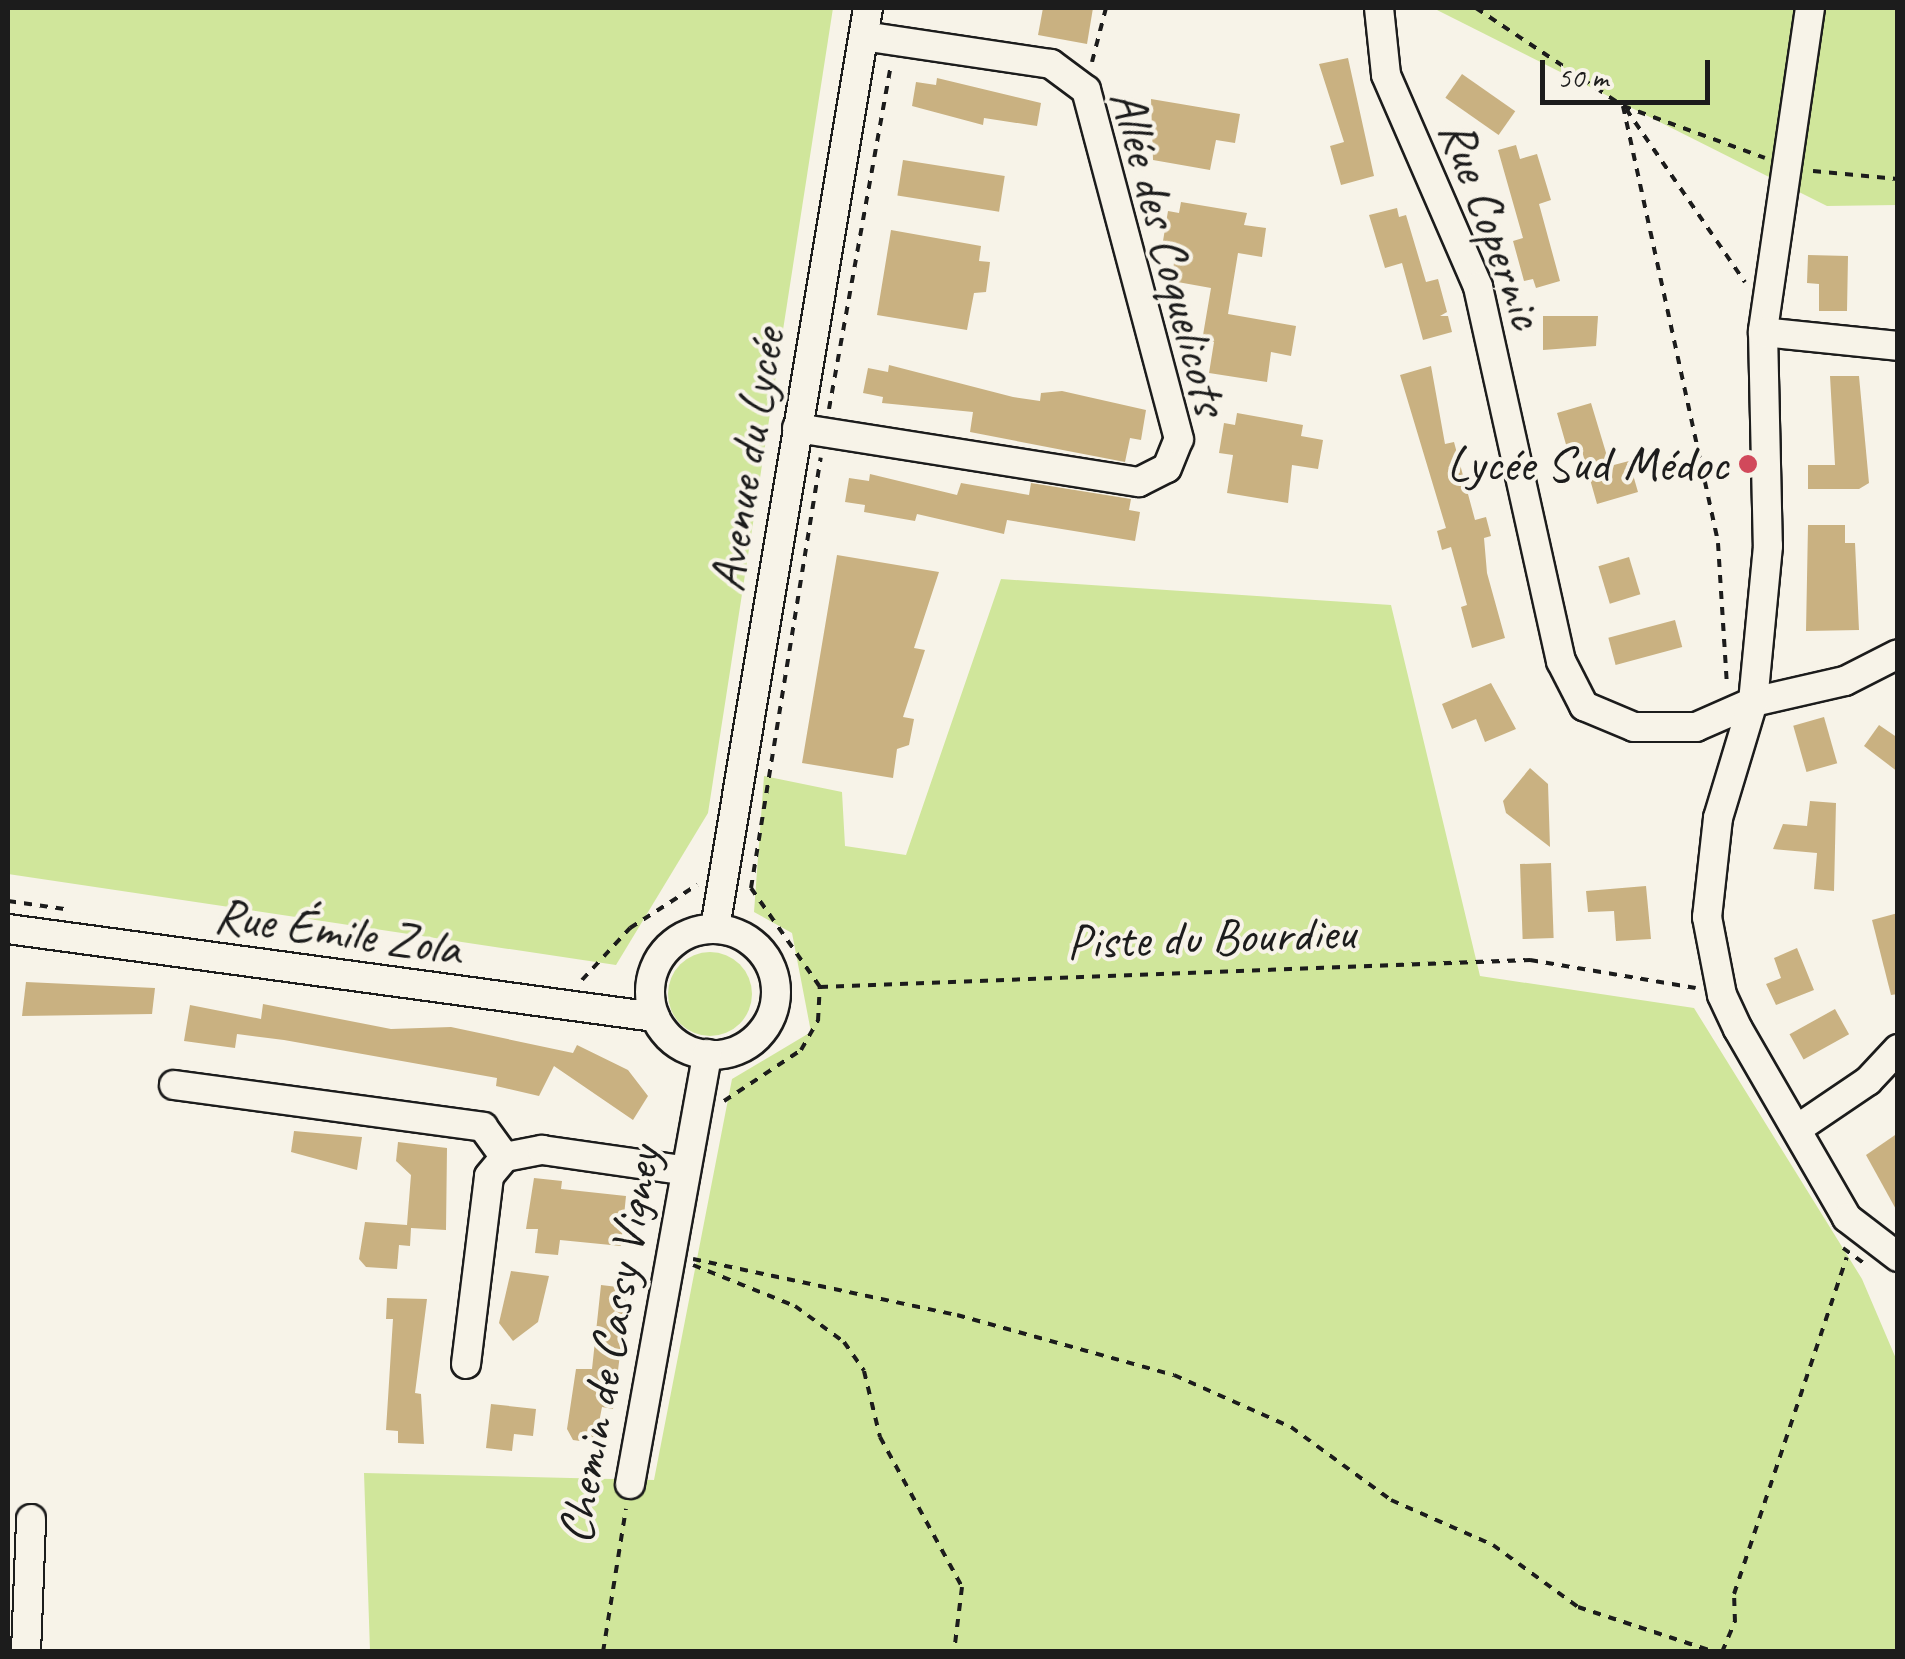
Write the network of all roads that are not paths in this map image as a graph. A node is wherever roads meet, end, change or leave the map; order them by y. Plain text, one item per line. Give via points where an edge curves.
1 (1378, 8) edge
2 (1810, 8) edge
3 (866, 22) edge
4 (1763, 332) junction
5 (1898, 346) edge
6 (798, 428) junction
7 (1898, 654) edge
8 (1741, 707) junction
9 (715, 928) junction
10 (8, 929) edge
11 (655, 1017) junction
12 (1898, 1049) edge
13 (707, 1054) junction
14 (174, 1085) dead end
15 (1800, 1127) junction
16 (505, 1157) junction
17 (681, 1170) junction
18 (1898, 1257) edge
19 (466, 1364) dead end
20 (630, 1484) road end
21 (31, 1519) dead end
22 (26, 1652) edge

1 - 8 street, Rue Copernic via 1386,75 1478,286 1568,676 1584,706 1634,726 1696,726
2 - 4 street
3 - 6 street, Avenue du Lycée
3 - 6 street, Allée des Coquelicots via 1051,64 1080,84 1179,439 1167,468 1139,482
4 - 5 street
4 - 8 street via 1768,546
6 - 9 street, Avenue du Lycée
7 - 8 street, Rue Copernic via 1845,681
8 - 15 street via 1707,917 1722,996
9 - 11 street via 675,940 660,956 650,996
9 - 13 street via 744,937 766,957 776,996 754,1039
10 - 11 street, Rue Émile Zola
11 - 13 street via 676,1043
12 - 15 street via 1868,1081
13 - 17 street, Chemin de Cassy Vigney
14 - 16 street via 483,1127
15 - 18 street via 1847,1218
16 - 17 street via 542,1150
16 - 19 street via 489,1176
17 - 20 street, Chemin de Cassy Vigney
21 - 22 street

